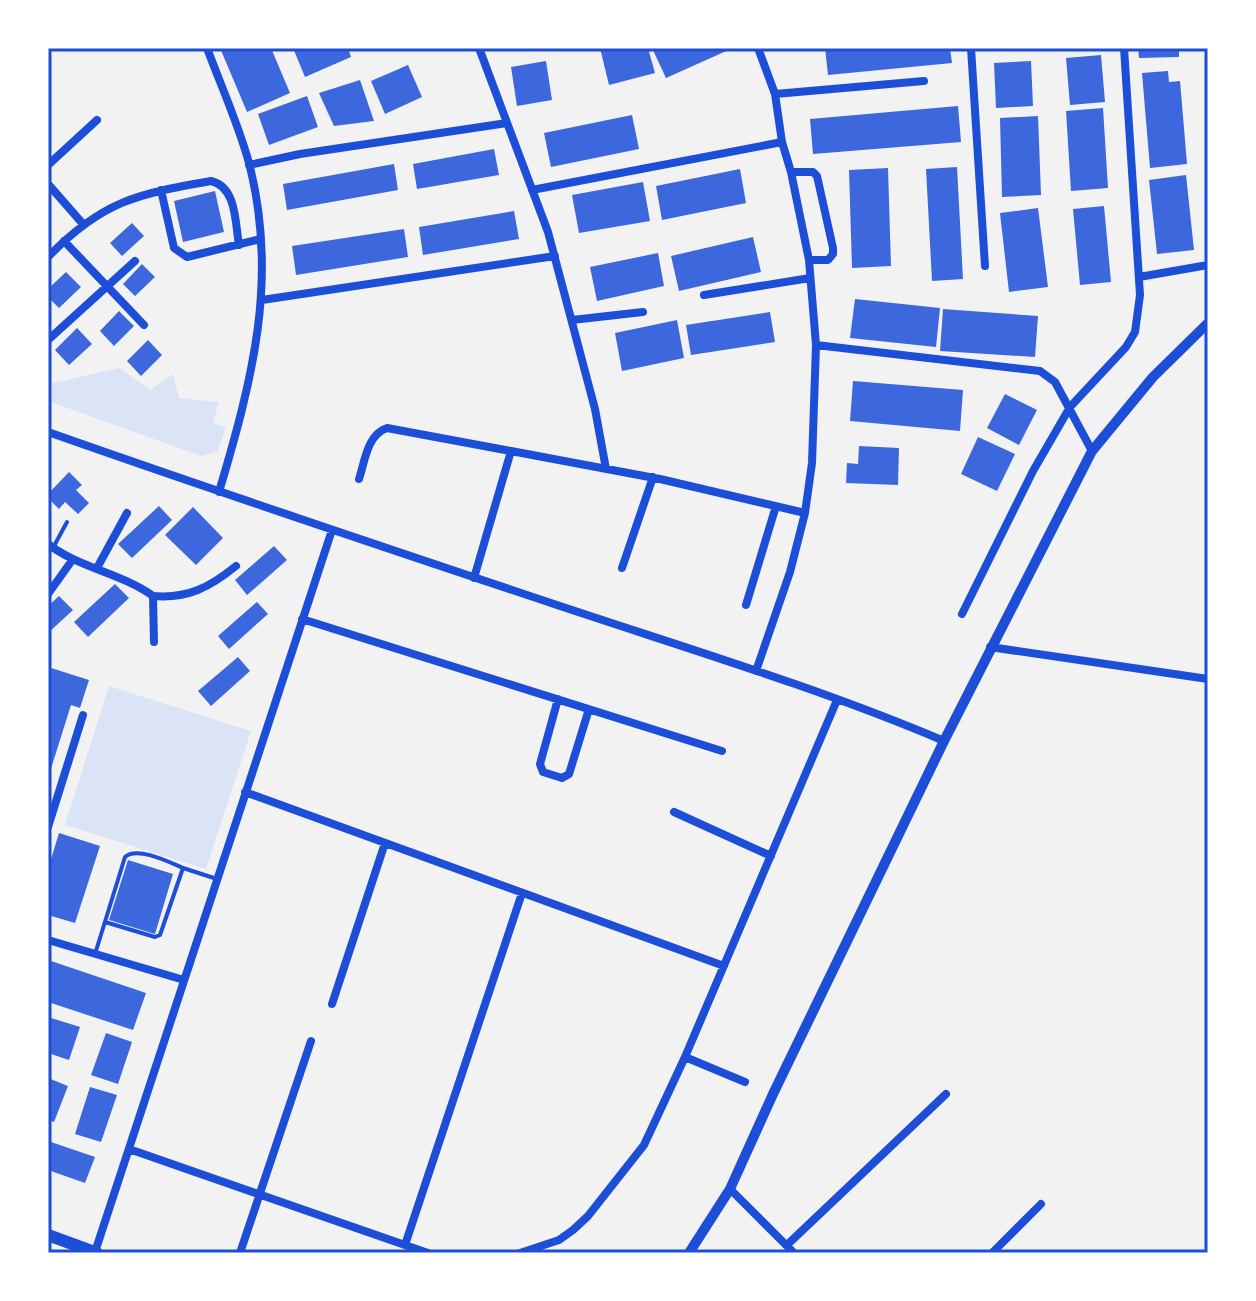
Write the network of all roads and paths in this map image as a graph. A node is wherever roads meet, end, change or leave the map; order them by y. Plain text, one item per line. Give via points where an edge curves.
1 (207, 48) edge
2 (479, 48) edge
3 (758, 48) edge
4 (971, 48) edge
5 (1124, 48) edge
6 (924, 81) dead end
7 (775, 94) junction
8 (97, 120) dead end
9 (507, 123) junction
10 (782, 142) junction
11 (48, 165) edge
12 (249, 165) junction
13 (791, 172) junction
14 (48, 184) edge
15 (161, 190) junction
16 (532, 190) junction
17 (83, 224) junction
18 (261, 239) junction
19 (64, 241) junction
20 (239, 245) junction
21 (555, 256) junction
22 (48, 257) edge
23 (809, 260) junction
24 (135, 261) dead end
25 (1208, 265) edge
26 (985, 266) dead end
27 (1139, 277) junction
28 (810, 278) junction
29 (106, 285) junction
30 (704, 295) dead end
31 (262, 300) junction
32 (643, 312) dead end
33 (572, 320) junction
34 (1208, 323) edge
35 (144, 325) dead end
36 (48, 340) edge
37 (816, 345) junction
38 (1070, 407) junction
39 (48, 432) edge
40 (511, 451) junction
41 (1092, 451) junction
42 (606, 469) junction
43 (653, 477) junction
44 (359, 479) dead end
45 (219, 492) junction
46 (776, 506) junction
47 (127, 513) dead end
48 (805, 513) junction
49 (67, 522) dead end
50 (332, 530) junction
51 (50, 546) edge
52 (73, 559) junction
53 (236, 566) dead end
54 (97, 568) junction
55 (622, 568) dead end
56 (474, 578) junction
57 (48, 594) edge
58 (153, 596) junction
59 (746, 605) dead end
60 (962, 614) dead end
61 (302, 619) junction
62 (154, 642) dead end
63 (990, 647) junction
64 (756, 671) junction
65 (1208, 679) edge
66 (558, 699) junction
67 (837, 700) junction
68 (589, 709) junction
69 (83, 715) dead end
70 (944, 741) junction
71 (722, 751) dead end
72 (245, 792) junction
73 (674, 812) dead end
74 (48, 827) edge
75 (385, 843) junction
76 (771, 856) junction
77 (183, 868) junction
78 (217, 879) junction
79 (522, 893) junction
80 (105, 922) junction
81 (48, 940) edge
82 (95, 954) junction
83 (724, 966) junction
84 (184, 980) junction
85 (332, 1004) dead end
86 (311, 1041) dead end
87 (685, 1057) junction
88 (745, 1082) dead end
89 (946, 1094) dead end
90 (129, 1149) junction
91 (730, 1189) junction
92 (259, 1194) junction
93 (1041, 1204) dead end
94 (48, 1235) edge
95 (405, 1245) junction
96 (787, 1245) junction
97 (96, 1252) edge
98 (240, 1253) edge
99 (428, 1253) edge
100 (520, 1253) edge
101 (689, 1253) edge
102 (794, 1253) edge
103 (992, 1253) edge

1 - 12 street
2 - 9 street
3 - 7 street
4 - 26 street
5 - 27 street
6 - 7 street
7 - 10 street
8 - 11 street
9 - 12 street
9 - 16 street
10 - 13 street
10 - 16 street
12 - 18 street
13 - 23 street
13 - 23 street via 817,176 833,248 828,260
14 - 17 street
15 - 17 street via 117,203
15 - 20 street via 222,183 229,191
15 - 20 street via 174,248 180,254 187,257
16 - 21 street
17 - 19 street
18 - 20 street
18 - 31 street
19 - 22 street
19 - 29 street
21 - 31 street
21 - 33 street
23 - 28 street
24 - 29 street
25 - 27 street
27 - 38 street via 1135,332
28 - 30 street
28 - 37 street
29 - 35 street
29 - 36 street
31 - 45 street via 245,406
32 - 33 street
33 - 42 street
34 - 41 street via 1153,377
37 - 38 street via 1040,371 1055,382
37 - 48 street
38 - 41 street
38 - 60 street
39 - 45 street
40 - 42 street
40 - 44 street via 387,428 369,446
40 - 56 street
41 - 63 street
42 - 43 street
43 - 46 street
43 - 55 street
45 - 50 street
46 - 48 street
46 - 59 street
47 - 54 street
48 - 64 street
49 - 51 lane
50 - 56 street
50 - 61 street
51 - 52 street
52 - 54 street
52 - 57 street
53 - 58 street via 197,592
54 - 58 street
56 - 64 street
58 - 62 street
61 - 66 street
61 - 72 street
63 - 65 street
63 - 70 street
64 - 67 street
66 - 68 street
66 - 68 street via 540,764 543,772 562,778 569,774
67 - 70 street
67 - 76 street
68 - 71 street
69 - 74 street
70 - 91 street
72 - 75 street
72 - 78 street
73 - 76 street
75 - 79 street
75 - 85 street
76 - 83 street
77 - 78 lane
77 - 80 lane via 160,935
77 - 80 lane via 130,852
78 - 84 street
79 - 83 street
79 - 95 street
80 - 82 lane
81 - 82 street
82 - 84 street
83 - 87 street
84 - 90 street
86 - 92 street
87 - 88 street
87 - 100 street via 644,1145 588,1216 559,1240
89 - 96 street
90 - 92 street
90 - 97 street
91 - 96 street
91 - 101 street
92 - 95 street
92 - 98 street
93 - 103 street
94 - 97 main road
95 - 99 street
96 - 102 street

